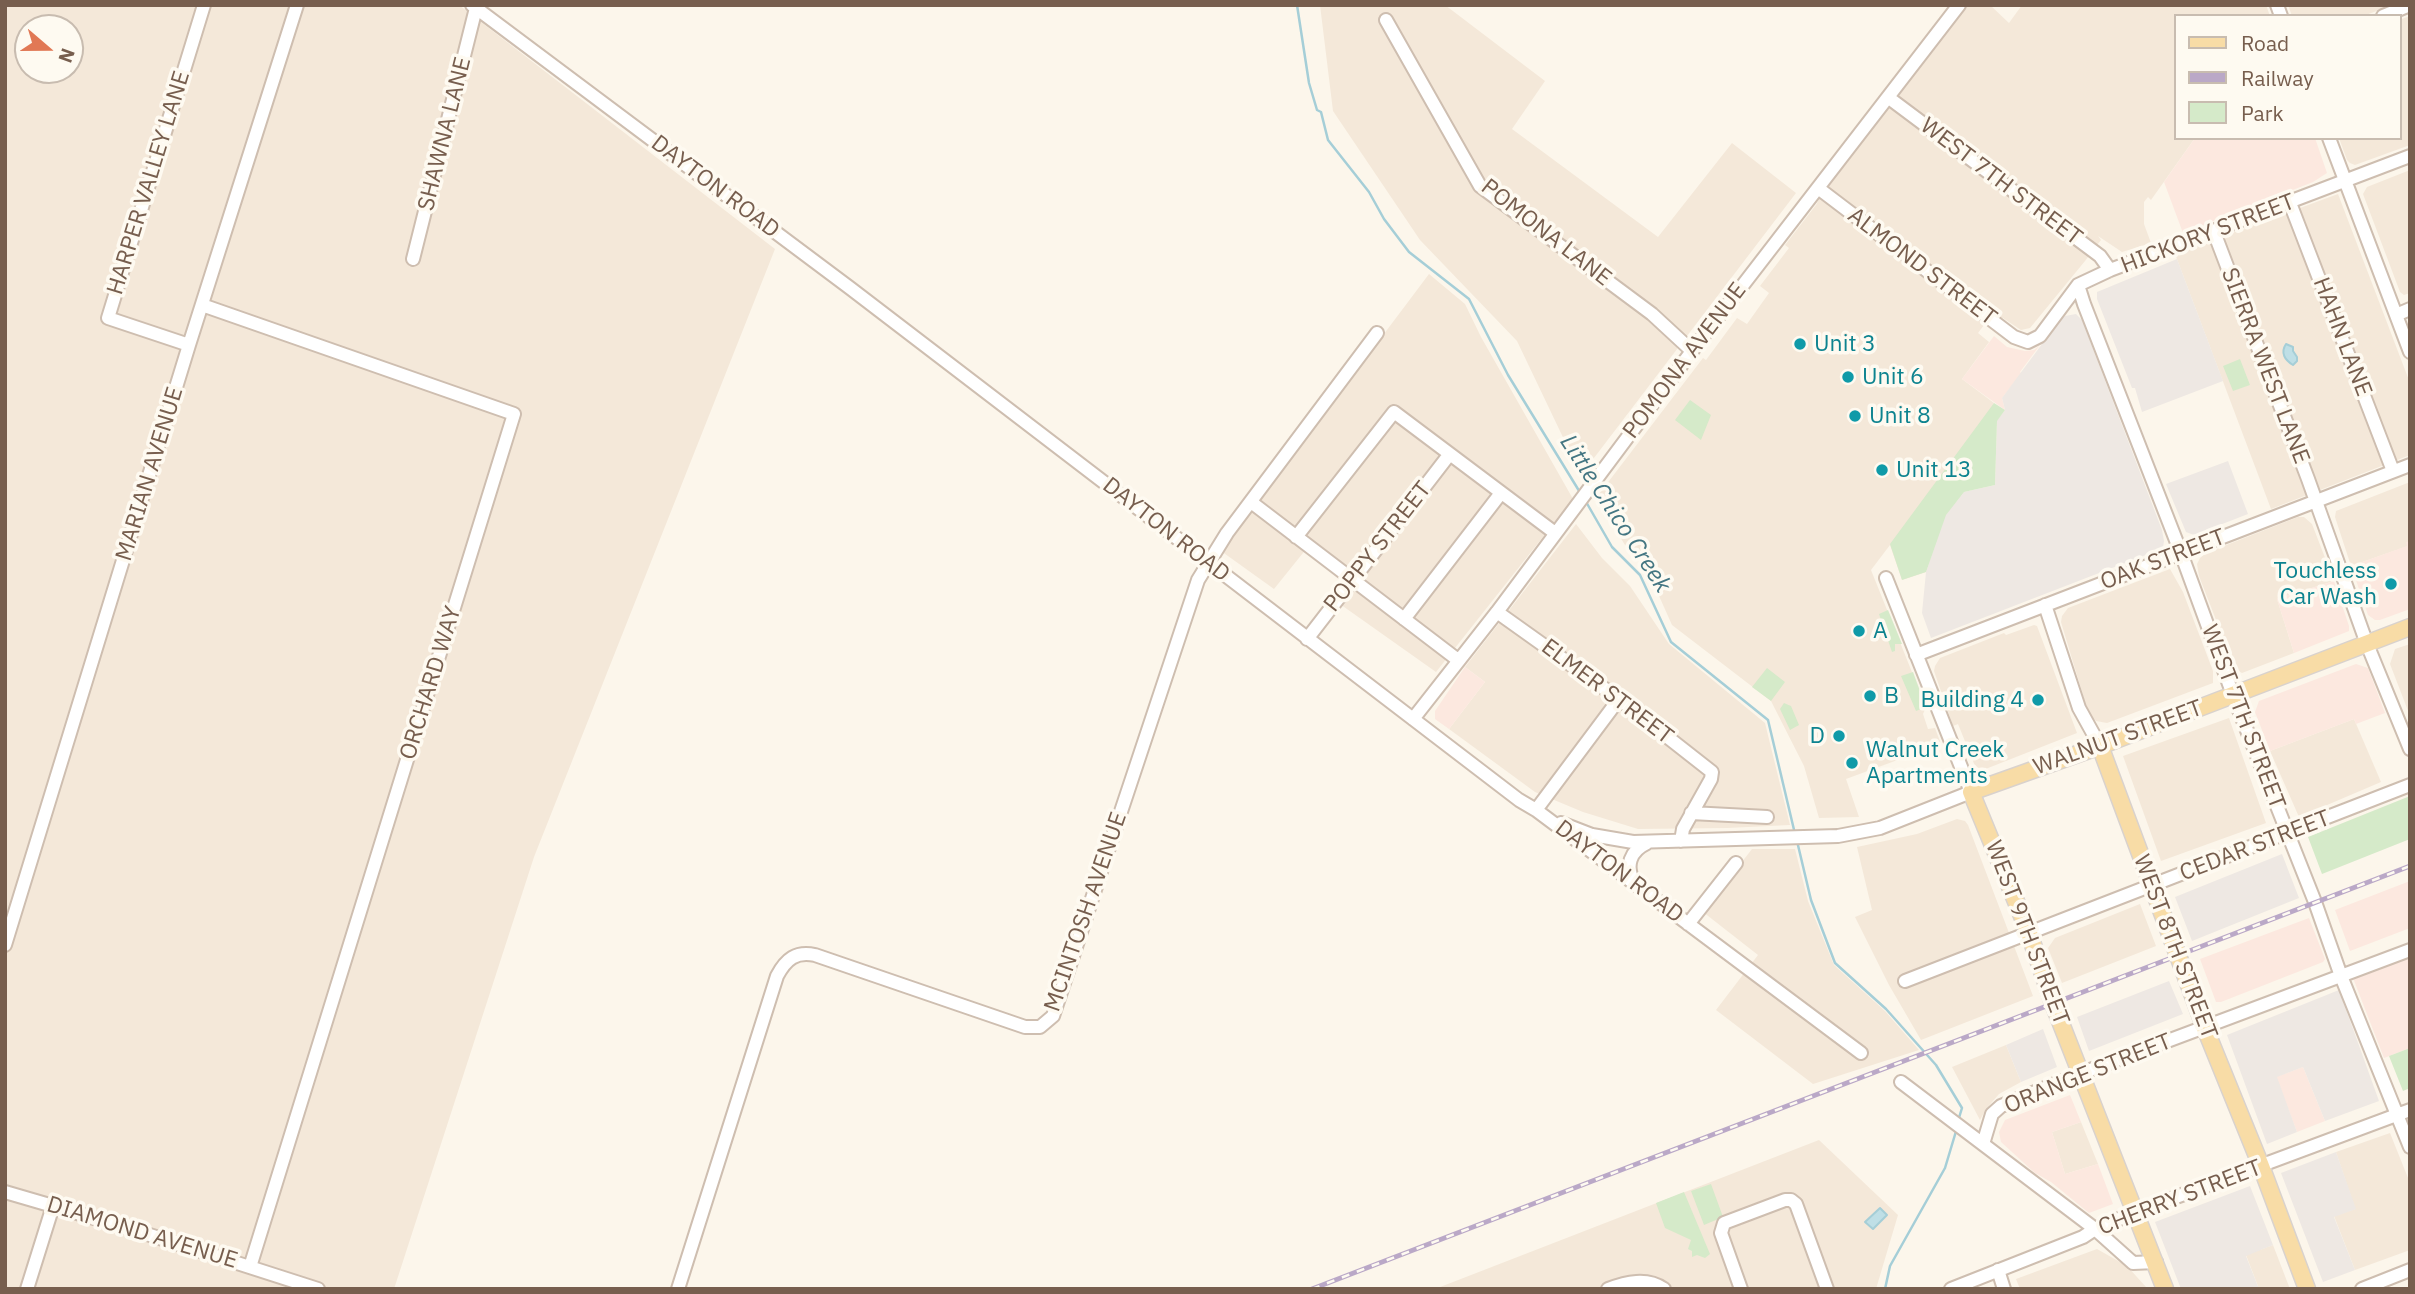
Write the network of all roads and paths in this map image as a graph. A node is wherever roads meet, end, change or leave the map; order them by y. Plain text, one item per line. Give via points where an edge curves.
1 (204, 5) edge
2 (297, 5) edge
3 (1959, 5) edge
4 (2410, 5) edge
5 (474, 7) edge
6 (2388, 14) edge
7 (1387, 20) dead end
8 (1889, 98) junction
9 (2330, 140) edge
10 (2410, 156) edge
11 (2346, 182) junction
12 (1818, 188) junction
13 (2290, 203) junction
14 (2214, 232) junction
15 (413, 259) dead end
16 (2110, 270) junction
17 (2078, 285) junction
18 (202, 305) junction
19 (2410, 309) edge
20 (2396, 315) junction
21 (1377, 332) dead end
22 (2028, 342) joint
23 (189, 345) junction
24 (1692, 351) junction
25 (2410, 352) edge
26 (1449, 455) junction
27 (2410, 465) edge
28 (2393, 471) junction
29 (1502, 494) junction
30 (2315, 501) junction
31 (1251, 502) junction
32 (1555, 533) junction
33 (1296, 537) junction
34 (2181, 554) junction
35 (1209, 562) junction
36 (1886, 578) dead end
37 (1353, 580) junction
38 (2045, 606) junction
39 (1497, 612) junction
40 (1404, 619) junction
41 (2410, 627) edge
42 (1307, 639) junction
43 (2367, 644) junction
44 (1916, 655) junction
45 (1458, 660) junction
46 (2233, 695) junction
47 (1619, 699) junction
48 (1413, 719) junction
49 (2100, 746) junction
50 (2410, 749) edge
51 (2410, 785) edge
52 (1971, 792) junction
53 (1536, 810) junction
54 (1691, 813) junction
55 (1767, 817) dead end
56 (2287, 833) junction
57 (1650, 841) junction
58 (1681, 841) junction
59 (1736, 863) dead end
60 (1634, 883) junction
61 (2151, 887) junction
62 (1688, 924) junction
63 (2029, 933) junction
64 (5, 945) edge
65 (2410, 950) edge
66 (2342, 976) junction
67 (1905, 981) dead end
68 (2204, 1028) junction
69 (1861, 1053) dead end
70 (2082, 1073) junction
71 (1900, 1082) dead end
72 (2404, 1112) edge
73 (1983, 1144) junction
74 (2410, 1147) edge
75 (2261, 1166) junction
76 (5, 1192) edge
77 (53, 1206) junction
78 (2136, 1212) junction
79 (2095, 1229) junction
80 (2156, 1262) junction
81 (250, 1266) junction
82 (1998, 1270) junction
83 (2410, 1270) edge
84 (27, 1289) edge
85 (318, 1289) edge
86 (678, 1289) edge
87 (1608, 1289) edge
88 (1664, 1289) edge
89 (1741, 1289) edge
90 (1827, 1289) edge
91 (1951, 1289) edge
92 (2004, 1289) edge
93 (2165, 1289) edge
94 (2307, 1289) edge
95 (2362, 1289) edge

1 - 23 street, HARPER VALLEY LANE via 108,318
2 - 18 street, MARIAN AVENUE
3 - 8 street, POMONA AVENUE
4 - 6 street
5 - 15 street, SHAWNA LANE
5 - 35 street, DAYTON ROAD
7 - 24 street, POMONA LANE via 1480,186 1652,314
8 - 12 street, POMONA AVENUE
8 - 16 street, WEST 7TH STREET via 2100,256
9 - 11 street
10 - 11 street, HICKORY STREET
11 - 13 street, HICKORY STREET
11 - 20 street
12 - 22 street, ALMOND STREET via 2014,337
12 - 24 street, POMONA AVENUE
13 - 14 street, HICKORY STREET
13 - 28 street, HAHN LANE
14 - 16 street, HICKORY STREET
14 - 30 street, SIERRA WEST LANE
16 - 17 street, HICKORY STREET
17 - 22 street, HICKORY STREET via 2040,336
17 - 34 street, WEST 7TH STREET
18 - 23 street, MARIAN AVENUE
18 - 81 street, ORCHARD WAY via 514,414
19 - 20 street
20 - 25 street
21 - 31 street, MCINTOSH AVENUE
23 - 64 street, MARIAN AVENUE
24 - 32 street, POMONA AVENUE
26 - 29 street
26 - 33 street via 1394,412
26 - 37 street, POPPY STREET
27 - 28 street, OAK STREET
28 - 30 street, OAK STREET
29 - 32 street
29 - 40 street
30 - 34 street, OAK STREET
30 - 43 street, SIERRA WEST LANE
31 - 33 street
31 - 35 street, MCINTOSH AVENUE
32 - 39 street, POMONA AVENUE
33 - 37 street
34 - 38 street, OAK STREET
34 - 46 street, WEST 7TH STREET
35 - 42 street, DAYTON ROAD
35 - 86 street, MCINTOSH AVENUE via 1191,598 1053,1016 1040,1027 1025,1027 816,955 805,953 789,959 777,976
36 - 44 street, WEST 9TH STREET
37 - 40 street
37 - 42 street, POPPY STREET
38 - 44 street, OAK STREET
38 - 49 street, WEST 8TH STREET via 2079,708
39 - 45 street, POMONA AVENUE
39 - 47 street, ELMER STREET
40 - 45 street
41 - 43 main road, WALNUT STREET
42 - 48 street, DAYTON ROAD
43 - 46 main road, WALNUT STREET
43 - 50 street, SIERRA WEST LANE
44 - 52 street, WEST 9TH STREET
45 - 48 street, POMONA AVENUE
46 - 49 main road, WALNUT STREET
46 - 56 street, WEST 7TH STREET
47 - 53 street
47 - 54 street, ELMER STREET via 1709,769 1712,776
48 - 53 street, DAYTON ROAD
49 - 52 main road, WALNUT STREET
49 - 61 main road, WEST 8TH STREET
51 - 56 street, CEDAR STREET
52 - 58 street, WALNUT STREET via 1856,834
52 - 63 main road, WEST 9TH STREET
53 - 57 street, WALNUT STREET via 1592,835
53 - 60 street, DAYTON ROAD
54 - 55 street
54 - 58 street
56 - 61 street, CEDAR STREET
56 - 66 street, WEST 7TH STREET
57 - 58 street, WALNUT STREET
57 - 60 street via 1630,858
59 - 62 street
60 - 62 street, DAYTON ROAD
61 - 63 street, CEDAR STREET
61 - 68 main road, WEST 8TH STREET
62 - 69 street, DAYTON ROAD
63 - 67 street, CEDAR STREET
63 - 70 main road, WEST 9TH STREET
65 - 66 street, ORANGE STREET
66 - 68 street, ORANGE STREET
66 - 72 street, WEST 7TH STREET
68 - 70 street, ORANGE STREET
68 - 75 main road, WEST 8TH STREET
70 - 73 street, ORANGE STREET via 2001,1106 1992,1114
70 - 78 main road, WEST 9TH STREET
71 - 73 street
72 - 74 street, WEST 7TH STREET
72 - 75 street, CHERRY STREET
73 - 79 street
75 - 78 street, CHERRY STREET
75 - 94 main road, WEST 8TH STREET
76 - 77 street, DIAMOND AVENUE
77 - 81 street, DIAMOND AVENUE
77 - 84 street
78 - 79 street, CHERRY STREET
78 - 80 main road, WEST 9TH STREET
79 - 80 street via 2133,1263
79 - 82 street, CHERRY STREET
80 - 93 main road, WEST 9TH STREET
81 - 85 street, DIAMOND AVENUE
82 - 91 street, CHERRY STREET
82 - 92 street
83 - 95 street
87 - 88 street via 1646,1282
89 - 90 street via 1721,1233 1724,1223 1791,1200

